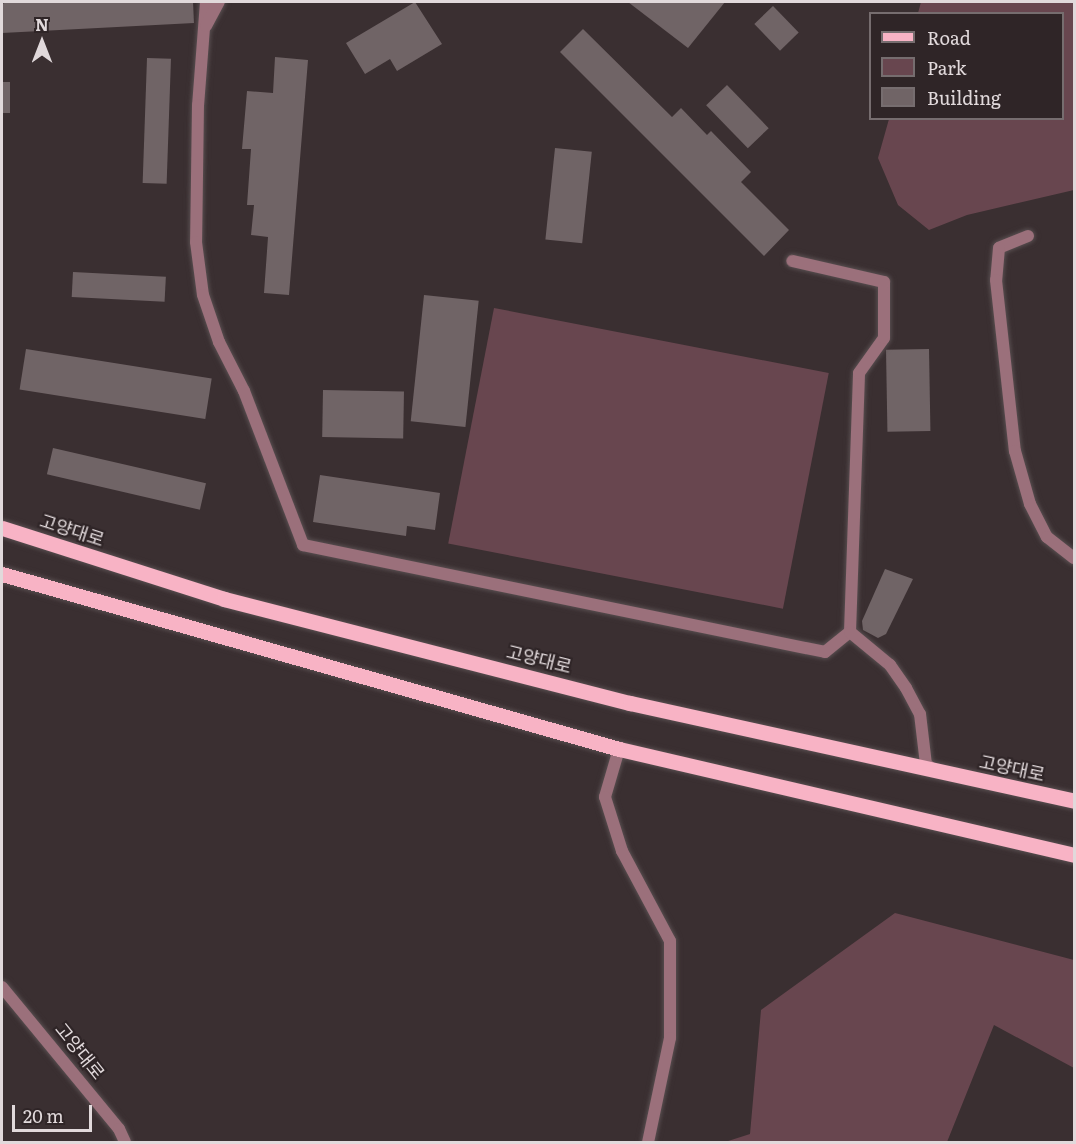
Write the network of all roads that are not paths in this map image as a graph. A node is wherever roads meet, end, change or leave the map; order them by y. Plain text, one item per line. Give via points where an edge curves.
1 (206, 2) edge
2 (219, 2) edge
3 (205, 27) junction
4 (1028, 236) dead end
5 (792, 261) dead end
6 (2, 528) edge
7 (1074, 558) edge
8 (2, 573) edge
9 (850, 632) junction
10 (619, 749) junction
11 (936, 771) junction
12 (1074, 801) edge
13 (1074, 855) edge
14 (2, 987) edge
15 (125, 1143) edge
16 (648, 1143) edge

1 - 3 street
2 - 3 street
3 - 9 street via 198,105 196,233 203,295 303,545 825,652
4 - 7 street via 999,248 996,280 1015,451 1030,504 1047,537
5 - 9 street via 884,282 884,338 859,373
6 - 11 main road, 고양대로 via 224,599 630,703
8 - 10 main road
9 - 11 street via 890,665 906,688 920,714 926,764
10 - 13 main road
10 - 16 street via 605,797 622,851 670,941 670,1038
11 - 12 main road, 고양대로
14 - 15 street, 고양대로 via 119,1129

